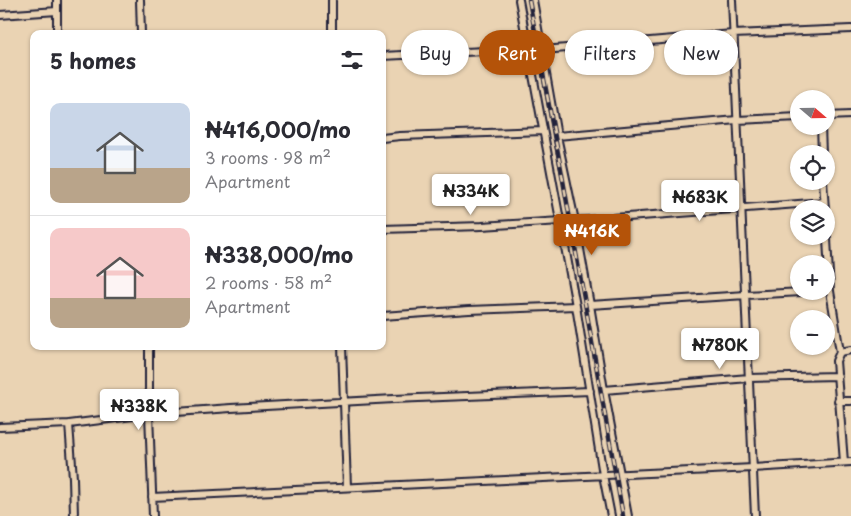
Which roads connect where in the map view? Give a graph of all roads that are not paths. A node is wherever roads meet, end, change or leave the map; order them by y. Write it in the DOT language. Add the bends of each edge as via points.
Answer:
graph roads {
  1 [pos="56,0"];
  2 [pos="140,0"];
  3 [pos="332,0"];
  4 [pos="519,0"];
  5 [pos="533,0"];
  6 [pos="732,0"];
  7 [pos="57,11"];
  8 [pos="0,15"];
  9 [pos="851,29"];
  10 [pos="58,30"];
  11 [pos="141,30"];
  12 [pos="332,30"];
  13 [pos="525,30"];
  14 [pos="538,30"];
  15 [pos="733,30"];
  16 [pos="738,34"];
  17 [pos="664,40"];
  18 [pos="555,49"];
  19 [pos="479,51"];
  20 [pos="386,56"];
  21 [pos="533,75"];
  22 [pos="546,75"];
  23 [pos="735,75"];
  24 [pos="851,115"];
  25 [pos="835,116"];
  26 [pos="790,117"];
  27 [pos="738,120"];
  28 [pos="543,131"];
  29 [pos="557,136"];
  30 [pos="386,138"];
  31 [pos="790,206"];
  32 [pos="742,208"];
  33 [pos="575,220"];
  34 [pos="561,222"];
  35 [pos="386,229"];
  36 [pos="790,292"];
  37 [pos="746,294"];
  38 [pos="830,300"];
  39 [pos="590,305"];
  40 [pos="576,306"];
  41 [pos="386,316"];
  42 [pos="149,350"];
  43 [pos="342,350"];
  44 [pos="851,350"];
  45 [pos="840,352"];
  46 [pos="838,376"];
  47 [pos="749,378"];
  48 [pos="604,390"];
  49 [pos="590,391"];
  50 [pos="344,401"];
  51 [pos="838,401"];
  52 [pos="851,401"];
  53 [pos="149,414"];
  54 [pos="69,424"];
  55 [pos="0,427"];
  56 [pos="844,462"];
  57 [pos="851,462"];
  58 [pos="752,468"];
  59 [pos="620,474"];
  60 [pos="603,475"];
  61 [pos="346,487"];
  62 [pos="152,497"];
  63 [pos="74,516"];
  64 [pos="152,516"];
  65 [pos="611,516"];
  66 [pos="628,516"];
  67 [pos="755,516"];
  1 -- 7 [label="street"];
  2 -- 11 [label="street"];
  3 -- 12 [label="street"];
  4 -- 13 [label="street"];
  5 -- 14 [label="street"];
  6 -- 15 [label="street"];
  7 -- 8 [label="street"];
  7 -- 10 [label="street"];
  9 -- 16 [label="street"];
  17 -- 18 [label="street"];
  19 -- 20 [label="street"];
  21 -- 28 [label="street"];
  22 -- 29 [label="street"];
  23 -- 27 [label="street"];
  24 -- 25 [label="street"];
  26 -- 27 [label="street"];
  27 -- 29 [label="street"];
  27 -- 32 [label="street"];
  28 -- 30 [label="street"];
  28 -- 34 [label="street"];
  29 -- 33 [label="street"];
  31 -- 32 [label="street"];
  32 -- 33 [label="street"];
  32 -- 37 [label="street"];
  33 -- 39 [label="street"];
  34 -- 35 [label="street"];
  34 -- 40 [label="street"];
  36 -- 37 [label="street"];
  37 -- 39 [label="street"];
  37 -- 47 [label="street"];
  38 -- 45 [label="street"];
  39 -- 48 [label="street"];
  40 -- 41 [label="street"];
  40 -- 49 [label="street"];
  42 -- 53 [label="street"];
  43 -- 50 [label="street"];
  44 -- 45 [label="street"];
  45 -- 46 [label="street" via="836,361"];
  46 -- 47 [label="street"];
  46 -- 51 [label="street"];
  47 -- 48 [label="street"];
  47 -- 58 [label="street"];
  48 -- 59 [label="street"];
  49 -- 50 [label="street"];
  49 -- 60 [label="street"];
  50 -- 53 [label="street"];
  50 -- 61 [label="street"];
  51 -- 52 [label="street"];
  51 -- 56 [label="street"];
  53 -- 54 [label="street"];
  53 -- 62 [label="street"];
  54 -- 55 [label="street"];
  54 -- 63 [label="street"];
  56 -- 57 [label="street"];
  56 -- 58 [label="street"];
  58 -- 59 [label="street"];
  58 -- 67 [label="street"];
  59 -- 60 [label="street"];
  59 -- 66 [label="street"];
  60 -- 61 [label="street"];
  60 -- 65 [label="street"];
  61 -- 62 [label="street"];
  62 -- 64 [label="street"];
}
